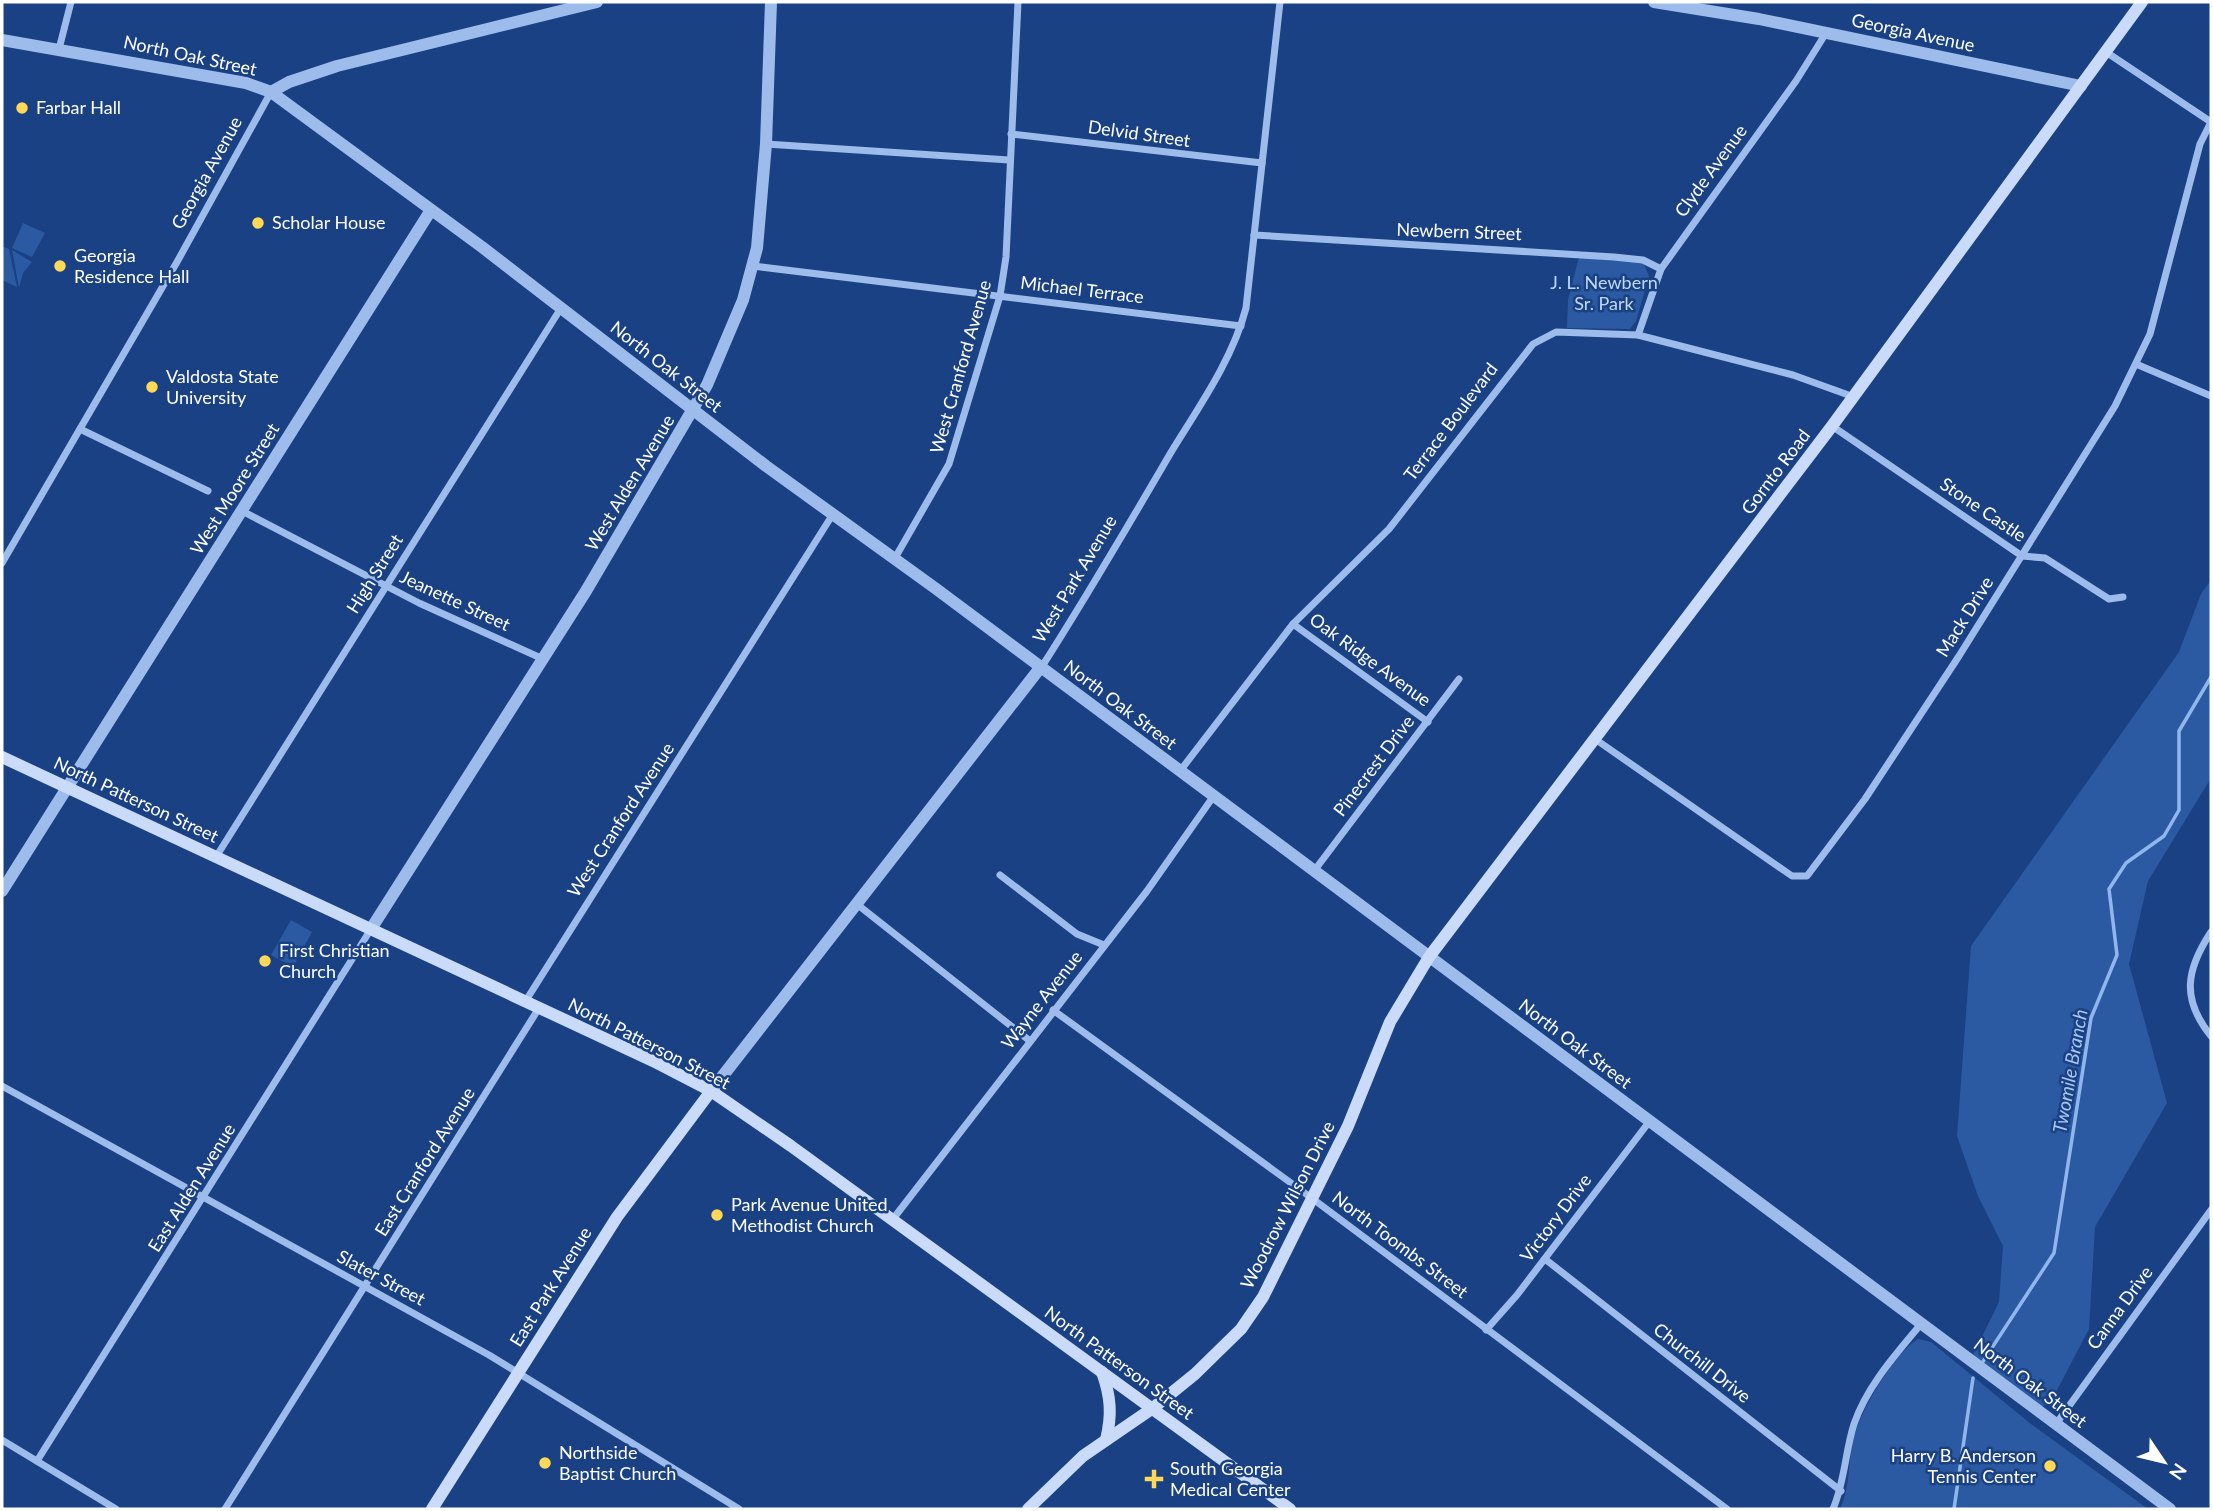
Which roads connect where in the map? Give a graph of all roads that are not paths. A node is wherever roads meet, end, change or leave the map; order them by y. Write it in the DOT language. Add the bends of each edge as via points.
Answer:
graph roads {
  1 [pos="71,2"];
  2 [pos="597,2"];
  3 [pos="772,2"];
  4 [pos="1018,2"];
  5 [pos="1280,2"];
  6 [pos="1654,2"];
  7 [pos="2142,2"];
  8 [pos="1826,33"];
  9 [pos="2,40"];
  10 [pos="59,49"];
  11 [pos="2106,52"];
  12 [pos="2081,86"];
  13 [pos="271,92"];
  14 [pos="2211,122"];
  15 [pos="1012,134"];
  16 [pos="765,144"];
  17 [pos="1009,160"];
  18 [pos="1262,163"];
  19 [pos="431,210"];
  20 [pos="1254,235"];
  21 [pos="753,266"];
  22 [pos="1661,268"];
  23 [pos="1000,296"];
  24 [pos="561,309"];
  25 [pos="1241,326"];
  26 [pos="1638,335"];
  27 [pos="2136,365"];
  28 [pos="2211,396"];
  29 [pos="1854,397"];
  30 [pos="693,411"];
  31 [pos="1832,426"];
  32 [pos="80,429"];
  33 [pos="208,491"];
  34 [pos="242,511"];
  35 [pos="833,513"];
  36 [pos="2022,556"];
  37 [pos="895,558"];
  38 [pos="2,563"];
  39 [pos="386,587"];
  40 [pos="2123,597"];
  41 [pos="1293,624"];
  42 [pos="543,659"];
  43 [pos="1040,668"];
  44 [pos="1459,679"];
  45 [pos="1428,722"];
  46 [pos="1595,739"];
  47 [pos="2,757"];
  48 [pos="1180,772"];
  49 [pos="68,787"];
  50 [pos="1213,797"];
  51 [pos="216,858"];
  52 [pos="1314,872"];
  53 [pos="1000,876"];
  54 [pos="2,891"];
  55 [pos="858,905"];
  56 [pos="371,929"];
  57 [pos="2211,932"];
  58 [pos="1104,945"];
  59 [pos="1429,957"];
  60 [pos="525,1002"];
  61 [pos="539,1009"];
  62 [pos="1053,1010"];
  63 [pos="2211,1036"];
  64 [pos="1030,1041"];
  65 [pos="2,1086"];
  66 [pos="711,1091"];
  67 [pos="1649,1122"];
  68 [pos="204,1199"];
  69 [pos="1313,1199"];
  70 [pos="2211,1210"];
  71 [pos="894,1219"];
  72 [pos="1545,1259"];
  73 [pos="364,1287"];
  74 [pos="1921,1324"];
  75 [pos="1486,1330"];
  76 [pos="519,1372"];
  77 [pos="1102,1372"];
  78 [pos="1153,1408"];
  79 [pos="2056,1424"];
  80 [pos="2,1440"];
  81 [pos="1106,1440"];
  82 [pos="37,1461"];
  83 [pos="1841,1491"];
  84 [pos="116,1509"];
  85 [pos="225,1509"];
  86 [pos="432,1509"];
  87 [pos="739,1509"];
  88 [pos="1028,1509"];
  89 [pos="1290,1509"];
  90 [pos="1727,1509"];
  91 [pos="1833,1509"];
  92 [pos="2170,1509"];
  1 -- 10 [label="street"];
  2 -- 13 [label="street" via="337,66"];
  3 -- 16 [label="street, West Alden Avenue"];
  4 -- 15 [label="street, West Cranford Avenue"];
  5 -- 18 [label="street, West Park Avenue"];
  6 -- 8 [label="street, Georgia Avenue"];
  7 -- 11 [label="main road, Gornto Road"];
  8 -- 12 [label="street, Georgia Avenue"];
  8 -- 22 [label="street, Clyde Avenue"];
  9 -- 10 [label="street, North Oak Street"];
  10 -- 13 [label="street, North Oak Street" via="246,83"];
  11 -- 12 [label="main road, Gornto Road"];
  11 -- 14 [label="street"];
  12 -- 29 [label="main road, Gornto Road"];
  13 -- 19 [label="street, North Oak Street"];
  13 -- 32 [label="street, Georgia Avenue"];
  14 -- 27 [label="street, Mack Drive" via="2200,144 2150,334"];
  15 -- 17 [label="street, West Cranford Avenue"];
  15 -- 18 [label="street, Delvid Street"];
  16 -- 17 [label="street"];
  16 -- 21 [label="street, West Alden Avenue"];
  17 -- 23 [label="street, West Cranford Avenue"];
  18 -- 20 [label="street, West Park Avenue"];
  19 -- 24 [label="street, North Oak Street"];
  19 -- 34 [label="street, West Moore Street"];
  20 -- 22 [label="street, Newbern Street" via="1614,257 1643,260"];
  20 -- 25 [label="street, West Park Avenue"];
  21 -- 23 [label="street, Michael Terrace"];
  21 -- 30 [label="street, West Alden Avenue" via="743,300"];
  22 -- 26 [label="street, Clyde Avenue"];
  23 -- 25 [label="street, Michael Terrace"];
  23 -- 37 [label="street, West Cranford Avenue" via="950,464"];
  24 -- 30 [label="street, North Oak Street"];
  24 -- 39 [label="street, High Street"];
  25 -- 43 [label="street, West Park Avenue" via="1186,428"];
  26 -- 29 [label="street, Terrace Boulevard" via="1793,375"];
  26 -- 41 [label="street, Terrace Boulevard" via="1556,332 1533,344 1390,529"];
  27 -- 28 [label="street"];
  27 -- 36 [label="street, Mack Drive" via="2096,439"];
  29 -- 31 [label="main road, Gornto Road"];
  30 -- 35 [label="street, North Oak Street"];
  30 -- 42 [label="street, West Alden Avenue"];
  31 -- 36 [label="street, Stone Castle"];
  31 -- 46 [label="main road, Gornto Road"];
  32 -- 33 [label="street"];
  32 -- 38 [label="street, Georgia Avenue"];
  34 -- 39 [label="street, Jeanette Street"];
  34 -- 49 [label="street, West Moore Street"];
  35 -- 37 [label="street, North Oak Street"];
  35 -- 60 [label="street, West Cranford Avenue"];
  36 -- 40 [label="street, Stone Castle" via="2045,558 2109,599"];
  36 -- 46 [label="street, Mack Drive" via="1865,799 1807,876 1792,876"];
  37 -- 43 [label="street, North Oak Street"];
  39 -- 42 [label="street, Jeanette Street"];
  39 -- 51 [label="street, High Street"];
  41 -- 45 [label="street, Oak Ridge Avenue"];
  41 -- 48 [label="street, Terrace Boulevard"];
  42 -- 56 [label="street, West Alden Avenue"];
  43 -- 48 [label="street, North Oak Street"];
  43 -- 55 [label="street, West Park Avenue"];
  44 -- 45 [label="street, Pinecrest Drive"];
  45 -- 52 [label="street, Pinecrest Drive"];
  46 -- 59 [label="main road, Gornto Road"];
  47 -- 49 [label="main road, North Patterson Street"];
  48 -- 50 [label="street, North Oak Street"];
  49 -- 51 [label="main road, North Patterson Street"];
  49 -- 54 [label="street, West Moore Street"];
  50 -- 52 [label="street, North Oak Street"];
  50 -- 58 [label="street, Wayne Avenue"];
  51 -- 56 [label="main road, North Patterson Street"];
  52 -- 59 [label="street, North Oak Street"];
  53 -- 58 [label="street" via="1077,934"];
  55 -- 64 [label="street"];
  55 -- 66 [label="street, West Park Avenue"];
  56 -- 60 [label="main road, North Patterson Street"];
  56 -- 68 [label="street, East Alden Avenue"];
  57 -- 63 [label="street" via="2189,977 2194,1004"];
  58 -- 62 [label="street, Wayne Avenue"];
  59 -- 67 [label="street, North Oak Street"];
  59 -- 69 [label="main road, Woodrow Wilson Drive" via="1390,1022"];
  60 -- 61 [label="main road, North Patterson Street"];
  61 -- 66 [label="main road, North Patterson Street"];
  61 -- 73 [label="street, East Cranford Avenue"];
  62 -- 64 [label="street, Wayne Avenue"];
  62 -- 69 [label="street, North Toombs Street"];
  64 -- 71 [label="street, Wayne Avenue"];
  65 -- 68 [label="street, Slater Street"];
  66 -- 71 [label="main road, North Patterson Street"];
  66 -- 76 [label="main road, East Park Avenue" via="622,1210"];
  67 -- 72 [label="street, Victory Drive"];
  67 -- 74 [label="street, North Oak Street"];
  68 -- 73 [label="street, Slater Street"];
  68 -- 82 [label="street, East Alden Avenue"];
  69 -- 75 [label="street, North Toombs Street"];
  69 -- 78 [label="main road, Woodrow Wilson Drive" via="1263,1297 1241,1329"];
  70 -- 79 [label="street, Canna Drive"];
  71 -- 77 [label="main road, North Patterson Street"];
  72 -- 75 [label="street, Victory Drive"];
  72 -- 83 [label="street, Churchill Drive"];
  73 -- 76 [label="street, Slater Street"];
  73 -- 85 [label="street, East Cranford Avenue"];
  74 -- 79 [label="street, North Oak Street"];
  74 -- 83 [label="street" via="1861,1408"];
  75 -- 90 [label="street, North Toombs Street"];
  76 -- 86 [label="main road, East Park Avenue"];
  76 -- 87 [label="street, Slater Street"];
  77 -- 78 [label="main road, North Patterson Street"];
  77 -- 81 [label="main road" via="1111,1405"];
  78 -- 81 [label="main road, Woodrow Wilson Drive"];
  78 -- 89 [label="main road, North Patterson Street"];
  79 -- 92 [label="street, North Oak Street"];
  80 -- 82 [label="street"];
  81 -- 88 [label="main road, Woodrow Wilson Drive"];
  82 -- 84 [label="street"];
  83 -- 91 [label="street"];
}
